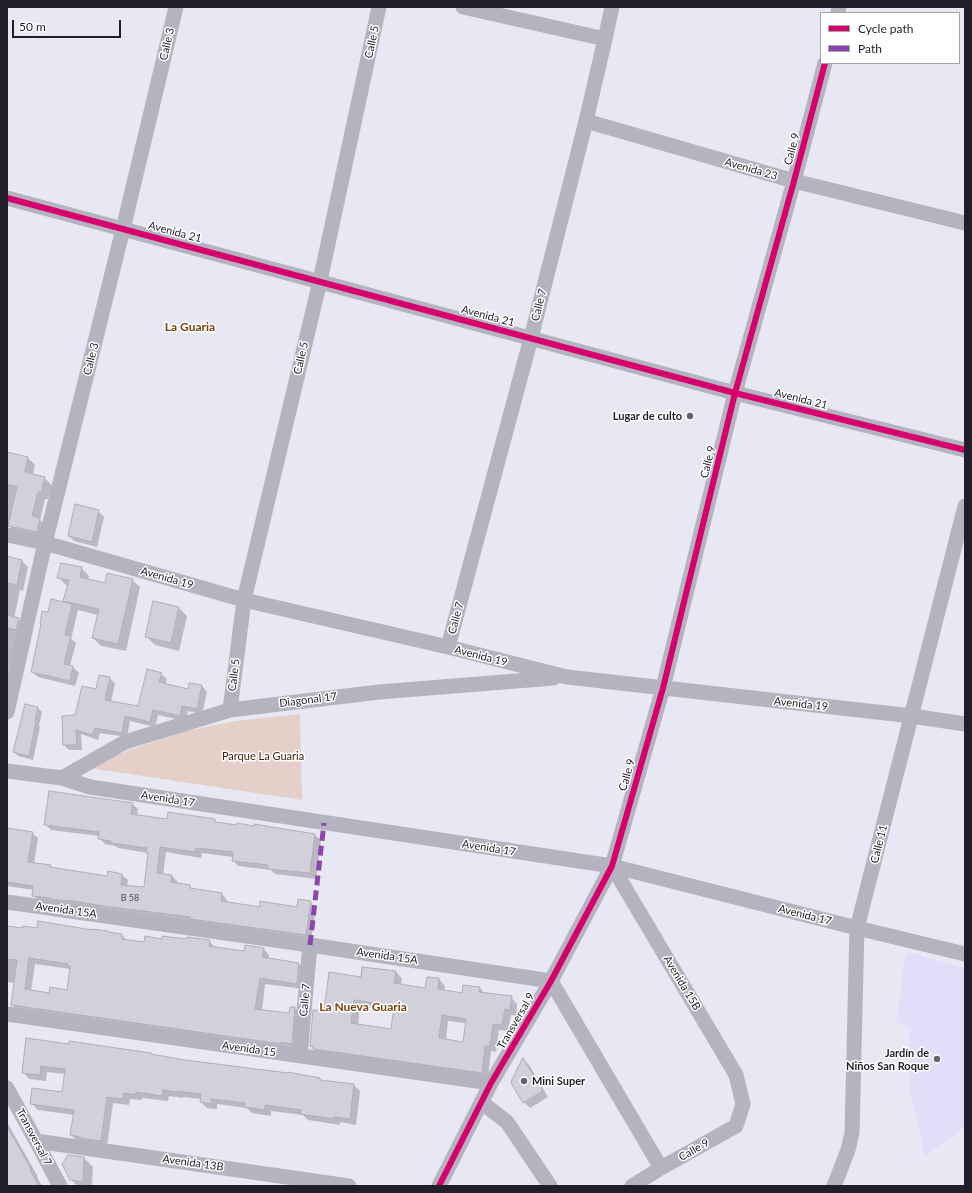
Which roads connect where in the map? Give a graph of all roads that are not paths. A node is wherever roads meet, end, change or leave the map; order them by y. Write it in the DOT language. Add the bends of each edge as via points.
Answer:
graph roads {
  1 [pos="176,7"];
  2 [pos="379,7"];
  3 [pos="463,7"];
  4 [pos="612,7"];
  5 [pos="605,39"];
  6 [pos="825,64"];
  7 [pos="586,121"];
  8 [pos="794,181"];
  9 [pos="7,198"];
  10 [pos="965,223"];
  11 [pos="123,229"];
  12 [pos="320,281"];
  13 [pos="531,338"];
  14 [pos="735,393"];
  15 [pos="965,450"];
  16 [pos="965,506"];
  17 [pos="7,535"];
  18 [pos="45,543"];
  19 [pos="244,600"];
  20 [pos="448,647"];
  21 [pos="567,677"];
  22 [pos="663,688"];
  23 [pos="230,710"];
  24 [pos="7,712"];
  25 [pos="912,716"];
  26 [pos="965,724"];
  27 [pos="7,771"];
  28 [pos="62,778"];
  29 [pos="612,866"];
  30 [pos="7,902"];
  31 [pos="857,928"];
  32 [pos="310,945"];
  33 [pos="965,954"];
  34 [pos="551,980"];
  35 [pos="7,1014"];
  36 [pos="300,1056"];
  37 [pos="491,1083"];
  38 [pos="7,1088"];
  39 [pos="481,1102"];
  40 [pos="743,1104"];
  41 [pos="36,1141"];
  42 [pos="661,1168"];
  43 [pos="60,1186"];
  44 [pos="349,1186"];
  45 [pos="439,1186"];
  46 [pos="550,1186"];
  47 [pos="632,1186"];
  48 [pos="834,1186"];
  1 -- 11 [label="street, Calle 3"];
  2 -- 12 [label="street, Calle 5"];
  3 -- 5 [label="street"];
  4 -- 5 [label="street, Calle 7"];
  5 -- 7 [label="street, Calle 7"];
  6 -- 8 [label="street, Calle 9"];
  7 -- 8 [label="street, Avenida 23"];
  7 -- 13 [label="street, Calle 7"];
  8 -- 10 [label="street, Avenida 23"];
  8 -- 14 [label="street, Calle 9"];
  9 -- 11 [label="street, Avenida 21"];
  11 -- 12 [label="street, Avenida 21"];
  11 -- 18 [label="street, Calle 3"];
  12 -- 13 [label="street, Avenida 21"];
  12 -- 19 [label="street, Calle 5"];
  13 -- 14 [label="street, Avenida 21"];
  13 -- 20 [label="street, Calle 7"];
  14 -- 15 [label="street, Avenida 21"];
  14 -- 22 [label="street, Calle 9"];
  16 -- 25 [label="street, Calle 11"];
  17 -- 18 [label="street, Avenida 19"];
  18 -- 19 [label="street, Avenida 19"];
  18 -- 24 [label="street, Calle 3"];
  19 -- 20 [label="street, Avenida 19"];
  19 -- 23 [label="street, Calle 5"];
  20 -- 21 [label="street, Avenida 19"];
  21 -- 22 [label="street, Avenida 19"];
  21 -- 23 [label="street, Diagonal 17" via="379,692"];
  22 -- 25 [label="street, Avenida 19"];
  22 -- 29 [label="street, Calle 9"];
  23 -- 28 [label="street, Diagonal 17" via="125,742"];
  25 -- 26 [label="street, Avenida 19"];
  25 -- 31 [label="street, Calle 11"];
  27 -- 28 [label="street, Avenida 17"];
  28 -- 29 [label="street, Avenida 17" via="90,787"];
  29 -- 31 [label="street, Avenida 17"];
  29 -- 34 [label="street, Transversal 9"];
  29 -- 40 [label="street, Avenida 15B" via="730,1063 736,1075"];
  30 -- 32 [label="street, Avenida 15A"];
  31 -- 33 [label="street, Avenida 17"];
  31 -- 48 [label="street, Calle 11" via="852,1133"];
  32 -- 34 [label="street, Avenida 15A"];
  32 -- 36 [label="street, Calle 7"];
  34 -- 37 [label="street, Transversal 9"];
  34 -- 42 [label="street"];
  35 -- 36 [label="street, Avenida 15"];
  36 -- 37 [label="street, Avenida 15"];
  37 -- 39 [label="street, Transversal 9"];
  38 -- 41 [label="street, Transversal 7"];
  39 -- 45 [label="street, Transversal 9"];
  39 -- 46 [label="street" via="507,1122"];
  40 -- 42 [label="street, Calle 9" via="736,1126"];
  41 -- 43 [label="street, Transversal 7"];
  41 -- 44 [label="street, Avenida 13B"];
  42 -- 47 [label="street, Calle 9"];
}
